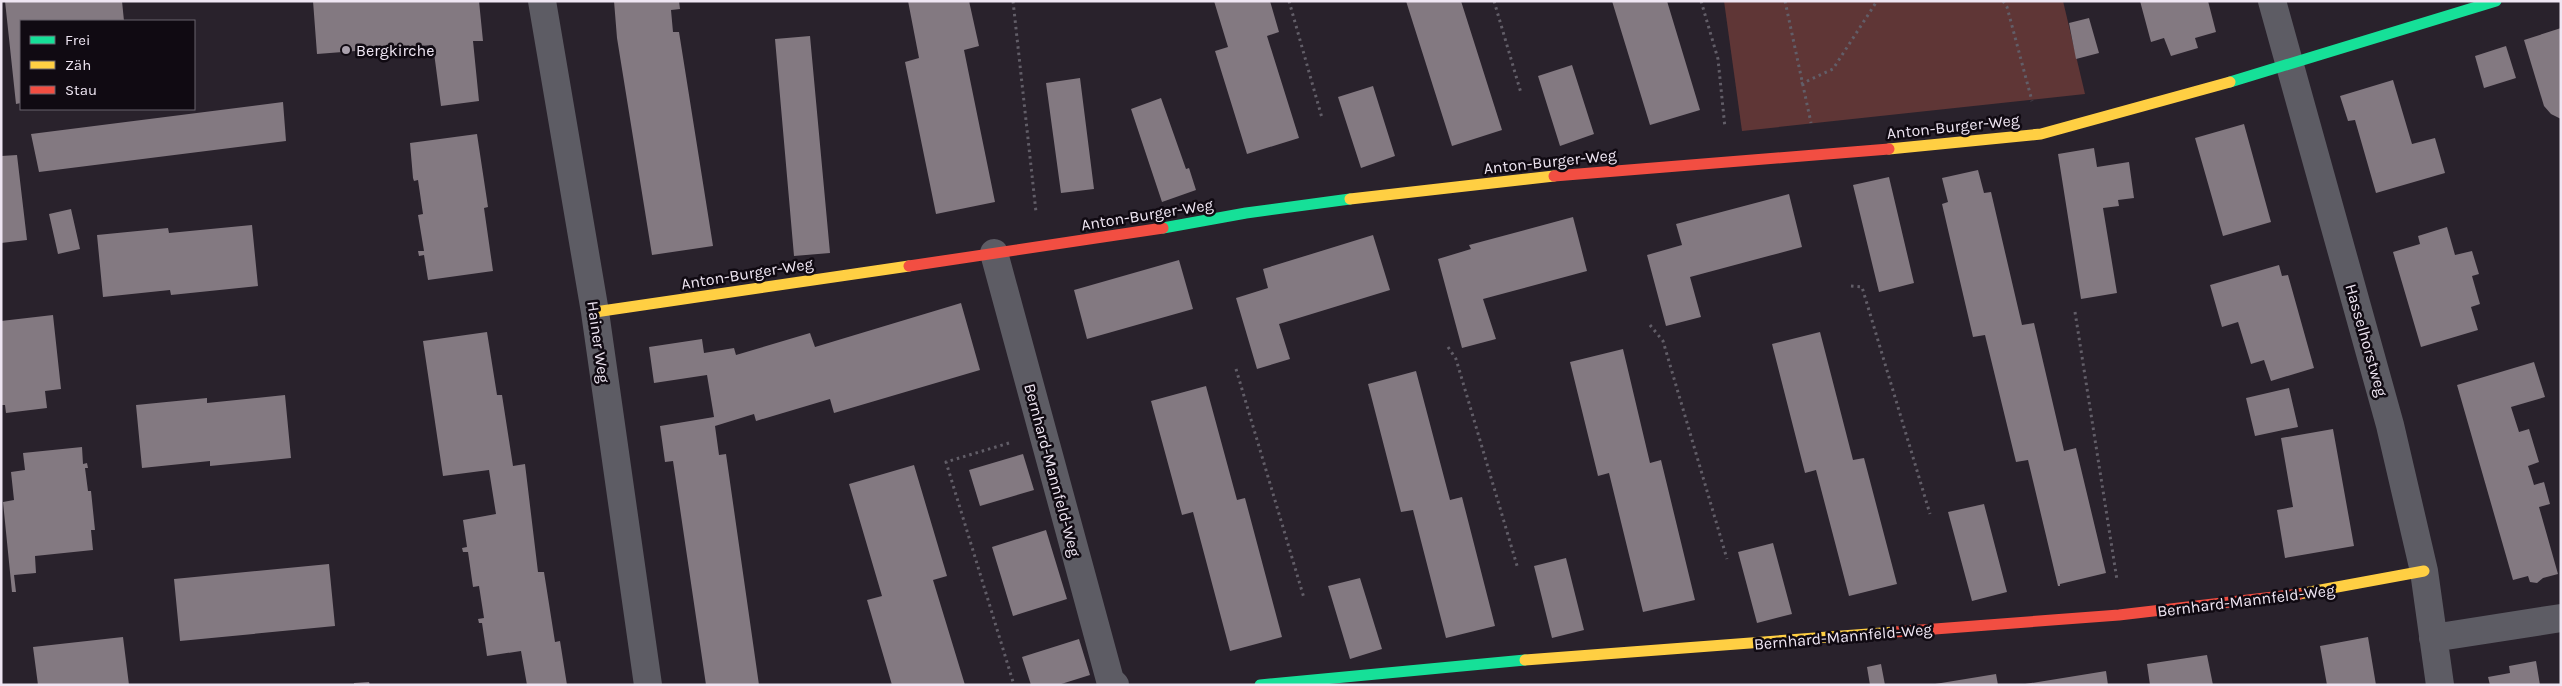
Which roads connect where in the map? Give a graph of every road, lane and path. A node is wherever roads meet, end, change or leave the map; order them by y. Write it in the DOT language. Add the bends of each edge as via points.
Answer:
graph roads {
  1 [pos="542,1"];
  2 [pos="1013,1"];
  3 [pos="1289,1"];
  4 [pos="1494,1"];
  5 [pos="1700,1"];
  6 [pos="1785,1"];
  7 [pos="1877,1"];
  8 [pos="2003,1"];
  9 [pos="2272,1"];
  10 [pos="2496,1"];
  11 [pos="2290,65"];
  12 [pos="1801,84"];
  13 [pos="1521,93"];
  14 [pos="1322,118"];
  15 [pos="2041,134"];
  16 [pos="1819,156"];
  17 [pos="1728,163"];
  18 [pos="1040,247"];
  19 [pos="994,253"];
  20 [pos="1851,286"];
  21 [pos="595,312"];
  22 [pos="2075,312"];
  23 [pos="1650,325"];
  24 [pos="1448,347"];
  25 [pos="1236,369"];
  26 [pos="1043,433"];
  27 [pos="1930,514"];
  28 [pos="1727,559"];
  29 [pos="1518,569"];
  30 [pos="2424,571"];
  31 [pos="2117,581"];
  32 [pos="1304,598"];
  33 [pos="2561,618"];
  34 [pos="2433,638"];
  35 [pos="648,685"];
  36 [pos="1014,685"];
  37 [pos="1115,685"];
  38 [pos="1260,685"];
  39 [pos="2440,685"];
  1 -- 21 [label="street, Hainer Weg"];
  2 -- 18 [label="path"];
  3 -- 14 [label="path"];
  4 -- 13 [label="path"];
  5 -- 17 [label="path" via="1718,59"];
  6 -- 12 [label="path"];
  7 -- 12 [label="path" via="1833,69"];
  8 -- 15 [label="path"];
  9 -- 11 [label="street, Hasselhorstweg"];
  10 -- 11 [label="street, Anton-Burger-Weg"];
  11 -- 15 [label="street, Anton-Burger-Weg"];
  11 -- 30 [label="street, Hasselhorstweg" via="2390,425"];
  12 -- 16 [label="path"];
  15 -- 16 [label="street, Anton-Burger-Weg"];
  16 -- 17 [label="street, Anton-Burger-Weg"];
  17 -- 18 [label="street, Anton-Burger-Weg" via="1608,170 1404,191"];
  18 -- 19 [label="street, Anton-Burger-Weg"];
  19 -- 21 [label="street, Anton-Burger-Weg"];
  19 -- 26 [label="street, Bernhard-Mannfeld-Weg"];
  20 -- 27 [label="path" via="1862,287"];
  21 -- 35 [label="street, Hainer Weg"];
  22 -- 31 [label="path"];
  23 -- 28 [label="path" via="1663,341"];
  24 -- 29 [label="path" via="1456,359"];
  25 -- 32 [label="path"];
  26 -- 36 [label="path" via="946,462"];
  26 -- 37 [label="street, Bernhard-Mannfeld-Weg" via="1110,680"];
  30 -- 34 [label="street, Hasselhorstweg"];
  30 -- 38 [label="street, Bernhard-Mannfeld-Weg" via="2273,599 2118,615 1532,658"];
  33 -- 34 [label="street"];
  34 -- 39 [label="street, Hasselhorstweg"];
}
